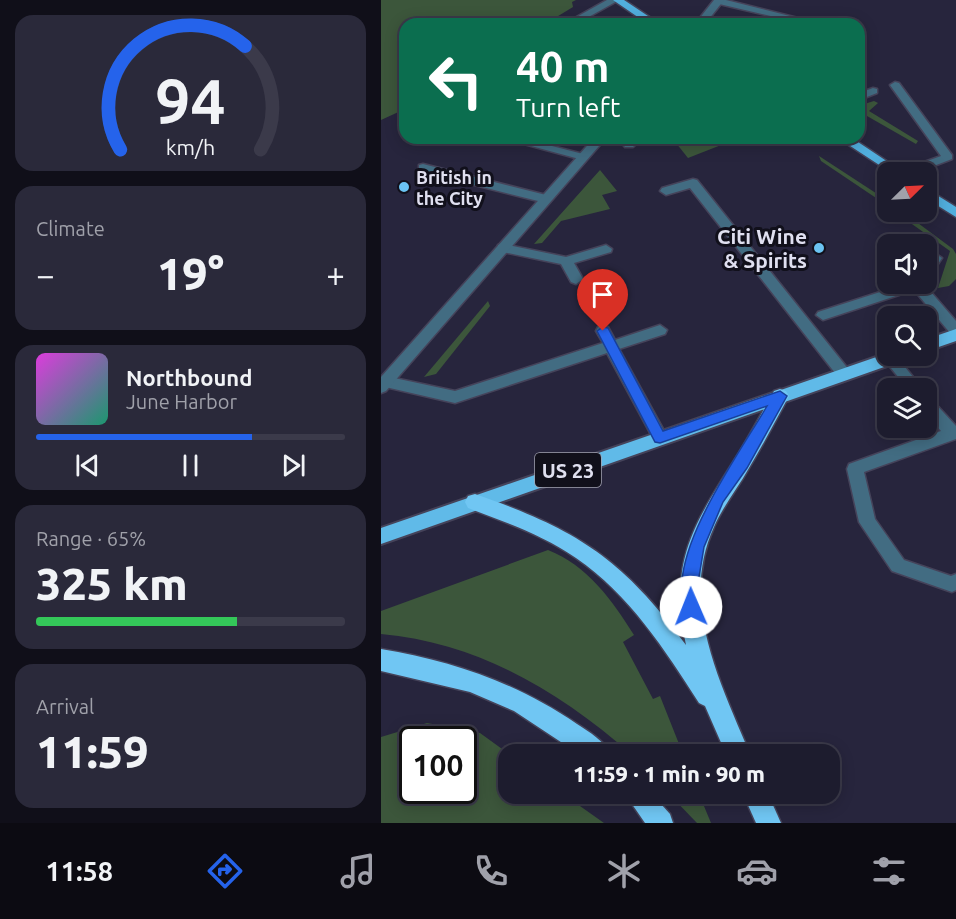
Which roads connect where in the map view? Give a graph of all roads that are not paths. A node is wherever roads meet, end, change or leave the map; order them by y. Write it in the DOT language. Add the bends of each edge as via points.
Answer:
graph roads {
  1 [pos="616,0"];
  2 [pos="719,1"];
  3 [pos="581,18"];
  4 [pos="645,18"];
  5 [pos="705,18"];
  6 [pos="791,18"];
  7 [pos="895,85"];
  8 [pos="873,91"];
  9 [pos="865,94"];
  10 [pos="532,144"];
  11 [pos="595,144"];
  12 [pos="853,144"];
  13 [pos="583,157"];
  14 [pos="881,162"];
  15 [pos="935,162"];
  16 [pos="423,168"];
  17 [pos="666,191"];
  18 [pos="546,199"];
  19 [pos="937,200"];
  20 [pos="956,213"];
  21 [pos="503,248"];
  22 [pos="606,249"];
  23 [pos="566,261"];
  24 [pos="576,279"];
  25 [pos="887,294"];
  26 [pos="925,294"];
  27 [pos="823,315"];
  28 [pos="660,330"];
  29 [pos="956,330"];
  30 [pos="603,331"];
  31 [pos="956,335"];
  32 [pos="937,342"];
  33 [pos="611,346"];
  34 [pos="877,363"];
  35 [pos="844,374"];
  36 [pos="383,384"];
  37 [pos="780,396"];
  38 [pos="937,415"];
  39 [pos="954,433"];
  40 [pos="660,438"];
  41 [pos="475,502"];
  42 [pos="381,536"];
  43 [pos="956,582"];
  44 [pos="381,660"];
  45 [pos="723,723"];
  46 [pos="586,744"];
  47 [pos="733,744"];
  48 [pos="645,804"];
  49 [pos="760,804"];
  50 [pos="661,823"];
  51 [pos="769,823"];
  1 -- 3 [label="street"];
  1 -- 4 [label="main road"];
  2 -- 5 [label="street"];
  2 -- 6 [label="street"];
  7 -- 15 [label="street" via="948,157"];
  8 -- 9 [label="street"];
  10 -- 13 [label="street"];
  11 -- 13 [label="street"];
  12 -- 14 [label="main road"];
  13 -- 18 [label="street"];
  16 -- 18 [label="street"];
  17 -- 35 [label="street" via="693,183"];
  18 -- 21 [label="street"];
  19 -- 20 [label="main road"];
  21 -- 23 [label="street"];
  21 -- 36 [label="street"];
  22 -- 23 [label="street"];
  23 -- 24 [label="street"];
  25 -- 27 [label="street"];
  26 -- 29 [label="street"];
  28 -- 33 [label="street"];
  30 -- 33 [label="street"];
  31 -- 32 [label="highway"];
  33 -- 36 [label="street" via="455,397"];
  33 -- 40 [label="street"];
  34 -- 35 [label="highway, US 23"];
  35 -- 37 [label="highway, US 23"];
  37 -- 40 [label="highway, US 23"];
  37 -- 45 [label="highway" via="718,499 696,547 689,589 696,644"];
  38 -- 39 [label="street"];
  39 -- 43 [label="street" via="855,469 867,522 898,566"];
  40 -- 41 [label="highway, US 23"];
  41 -- 42 [label="highway, US 23"];
  41 -- 45 [label="highway" via="538,526 585,553 616,580 662,629"];
  44 -- 46 [label="highway" via="463,677 514,697"];
  45 -- 47 [label="highway"];
  48 -- 50 [label="highway"];
  49 -- 51 [label="highway"];
}
